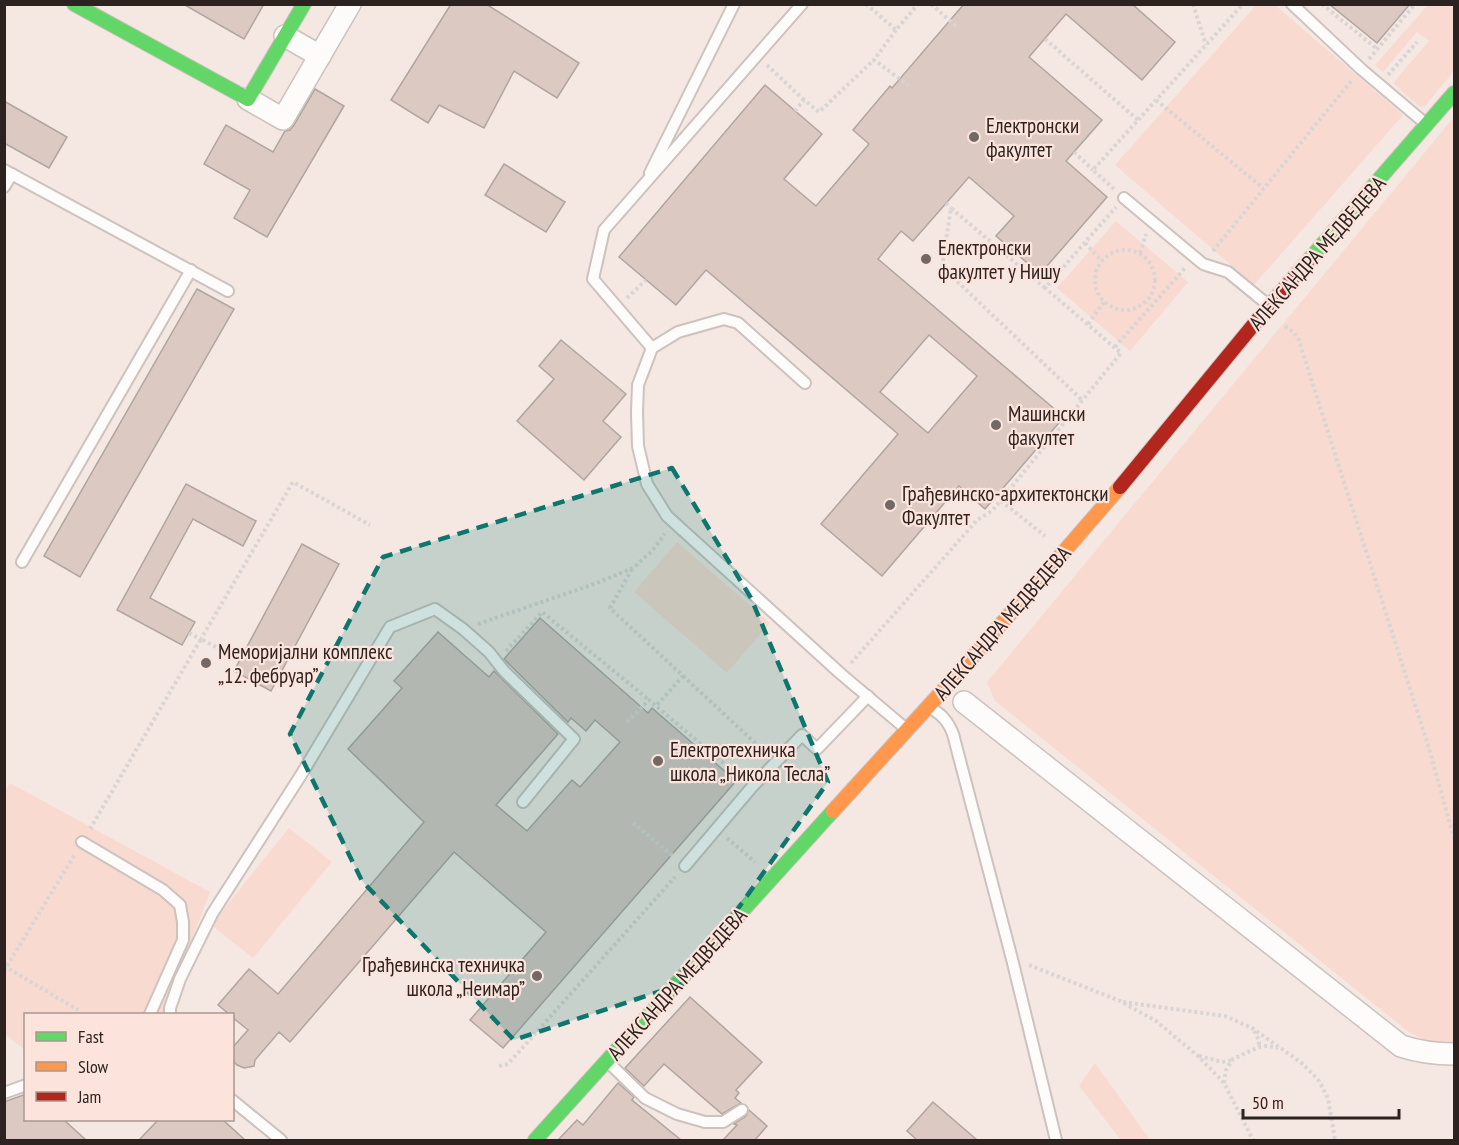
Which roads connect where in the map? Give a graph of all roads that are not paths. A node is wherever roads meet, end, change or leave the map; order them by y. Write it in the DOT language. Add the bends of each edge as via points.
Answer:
graph roads {
  1 [pos="74,4"];
  2 [pos="304,4"];
  3 [pos="350,4"];
  4 [pos="734,4"];
  5 [pos="802,4"];
  6 [pos="1292,4"];
  7 [pos="285,36"];
  8 [pos="320,56"];
  9 [pos="1455,93"];
  10 [pos="248,99"];
  11 [pos="1427,125"];
  12 [pos="8,172"];
  13 [pos="644,186"];
  14 [pos="4,187"];
  15 [pos="1124,198"];
  16 [pos="191,270"];
  17 [pos="228,291"];
  18 [pos="1269,306"];
  19 [pos="652,348"];
  20 [pos="805,383"];
  21 [pos="22,562"];
  22 [pos="868,696"];
  23 [pos="964,702"];
  24 [pos="928,706"];
  25 [pos="907,730"];
  26 [pos="523,802"];
  27 [pos="82,842"];
  28 [pos="685,866"];
  29 [pos="150,1013"];
  30 [pos="170,1013"];
  31 [pos="1455,1054"];
  32 [pos="606,1061"];
  33 [pos="24,1086"];
  34 [pos="4,1093"];
  35 [pos="234,1102"];
  36 [pos="742,1110"];
  37 [pos="281,1140"];
  38 [pos="535,1140"];
  39 [pos="1056,1140"];
  1 -- 10 [label="main road"];
  2 -- 7 [label="main road"];
  3 -- 8 [label="street"];
  4 -- 13 [label="lane"];
  5 -- 13 [label="lane"];
  6 -- 11 [label="lane"];
  7 -- 8 [label="street"];
  7 -- 10 [label="main road"];
  8 -- 10 [label="street" via="283,119"];
  9 -- 11 [label="main road, АЛЕКСАНДРА МЕДВЕДЕВА"];
  11 -- 18 [label="main road, АЛЕКСАНДРА МЕДВЕДЕВА"];
  12 -- 14 [label="lane"];
  12 -- 16 [label="lane"];
  13 -- 19 [label="lane" via="604,230 593,279"];
  15 -- 18 [label="lane" via="1199,261 1228,272"];
  16 -- 17 [label="lane"];
  16 -- 21 [label="lane"];
  18 -- 24 [label="main road, АЛЕКСАНДРА МЕДВЕДЕВА" via="1065,552"];
  19 -- 20 [label="lane" via="678,332 724,319 738,323"];
  19 -- 22 [label="lane" via="638,385 637,412 638,446 647,484 674,523"];
  22 -- 25 [label="lane"];
  22 -- 28 [label="lane" via="817,749 802,735"];
  23 -- 31 [label="street" via="1401,1046"];
  24 -- 25 [label="main road, АЛЕКСАНДРА МЕДВЕДЕВА"];
  24 -- 39 [label="lane" via="942,715 953,734"];
  25 -- 32 [label="main road, АЛЕКСАНДРА МЕДВЕДЕВА"];
  26 -- 30 [label="lane" via="574,739 489,652 435,609 390,627 212,914 180,979"];
  27 -- 29 [label="lane" via="163,890 180,905 183,940"];
  32 -- 36 [label="lane" via="645,1098 677,1114 705,1122 723,1122"];
  32 -- 38 [label="main road, АЛЕКСАНДРА МЕДВЕДЕВА"];
  33 -- 34 [label="lane"];
  35 -- 37 [label="lane"];
}
